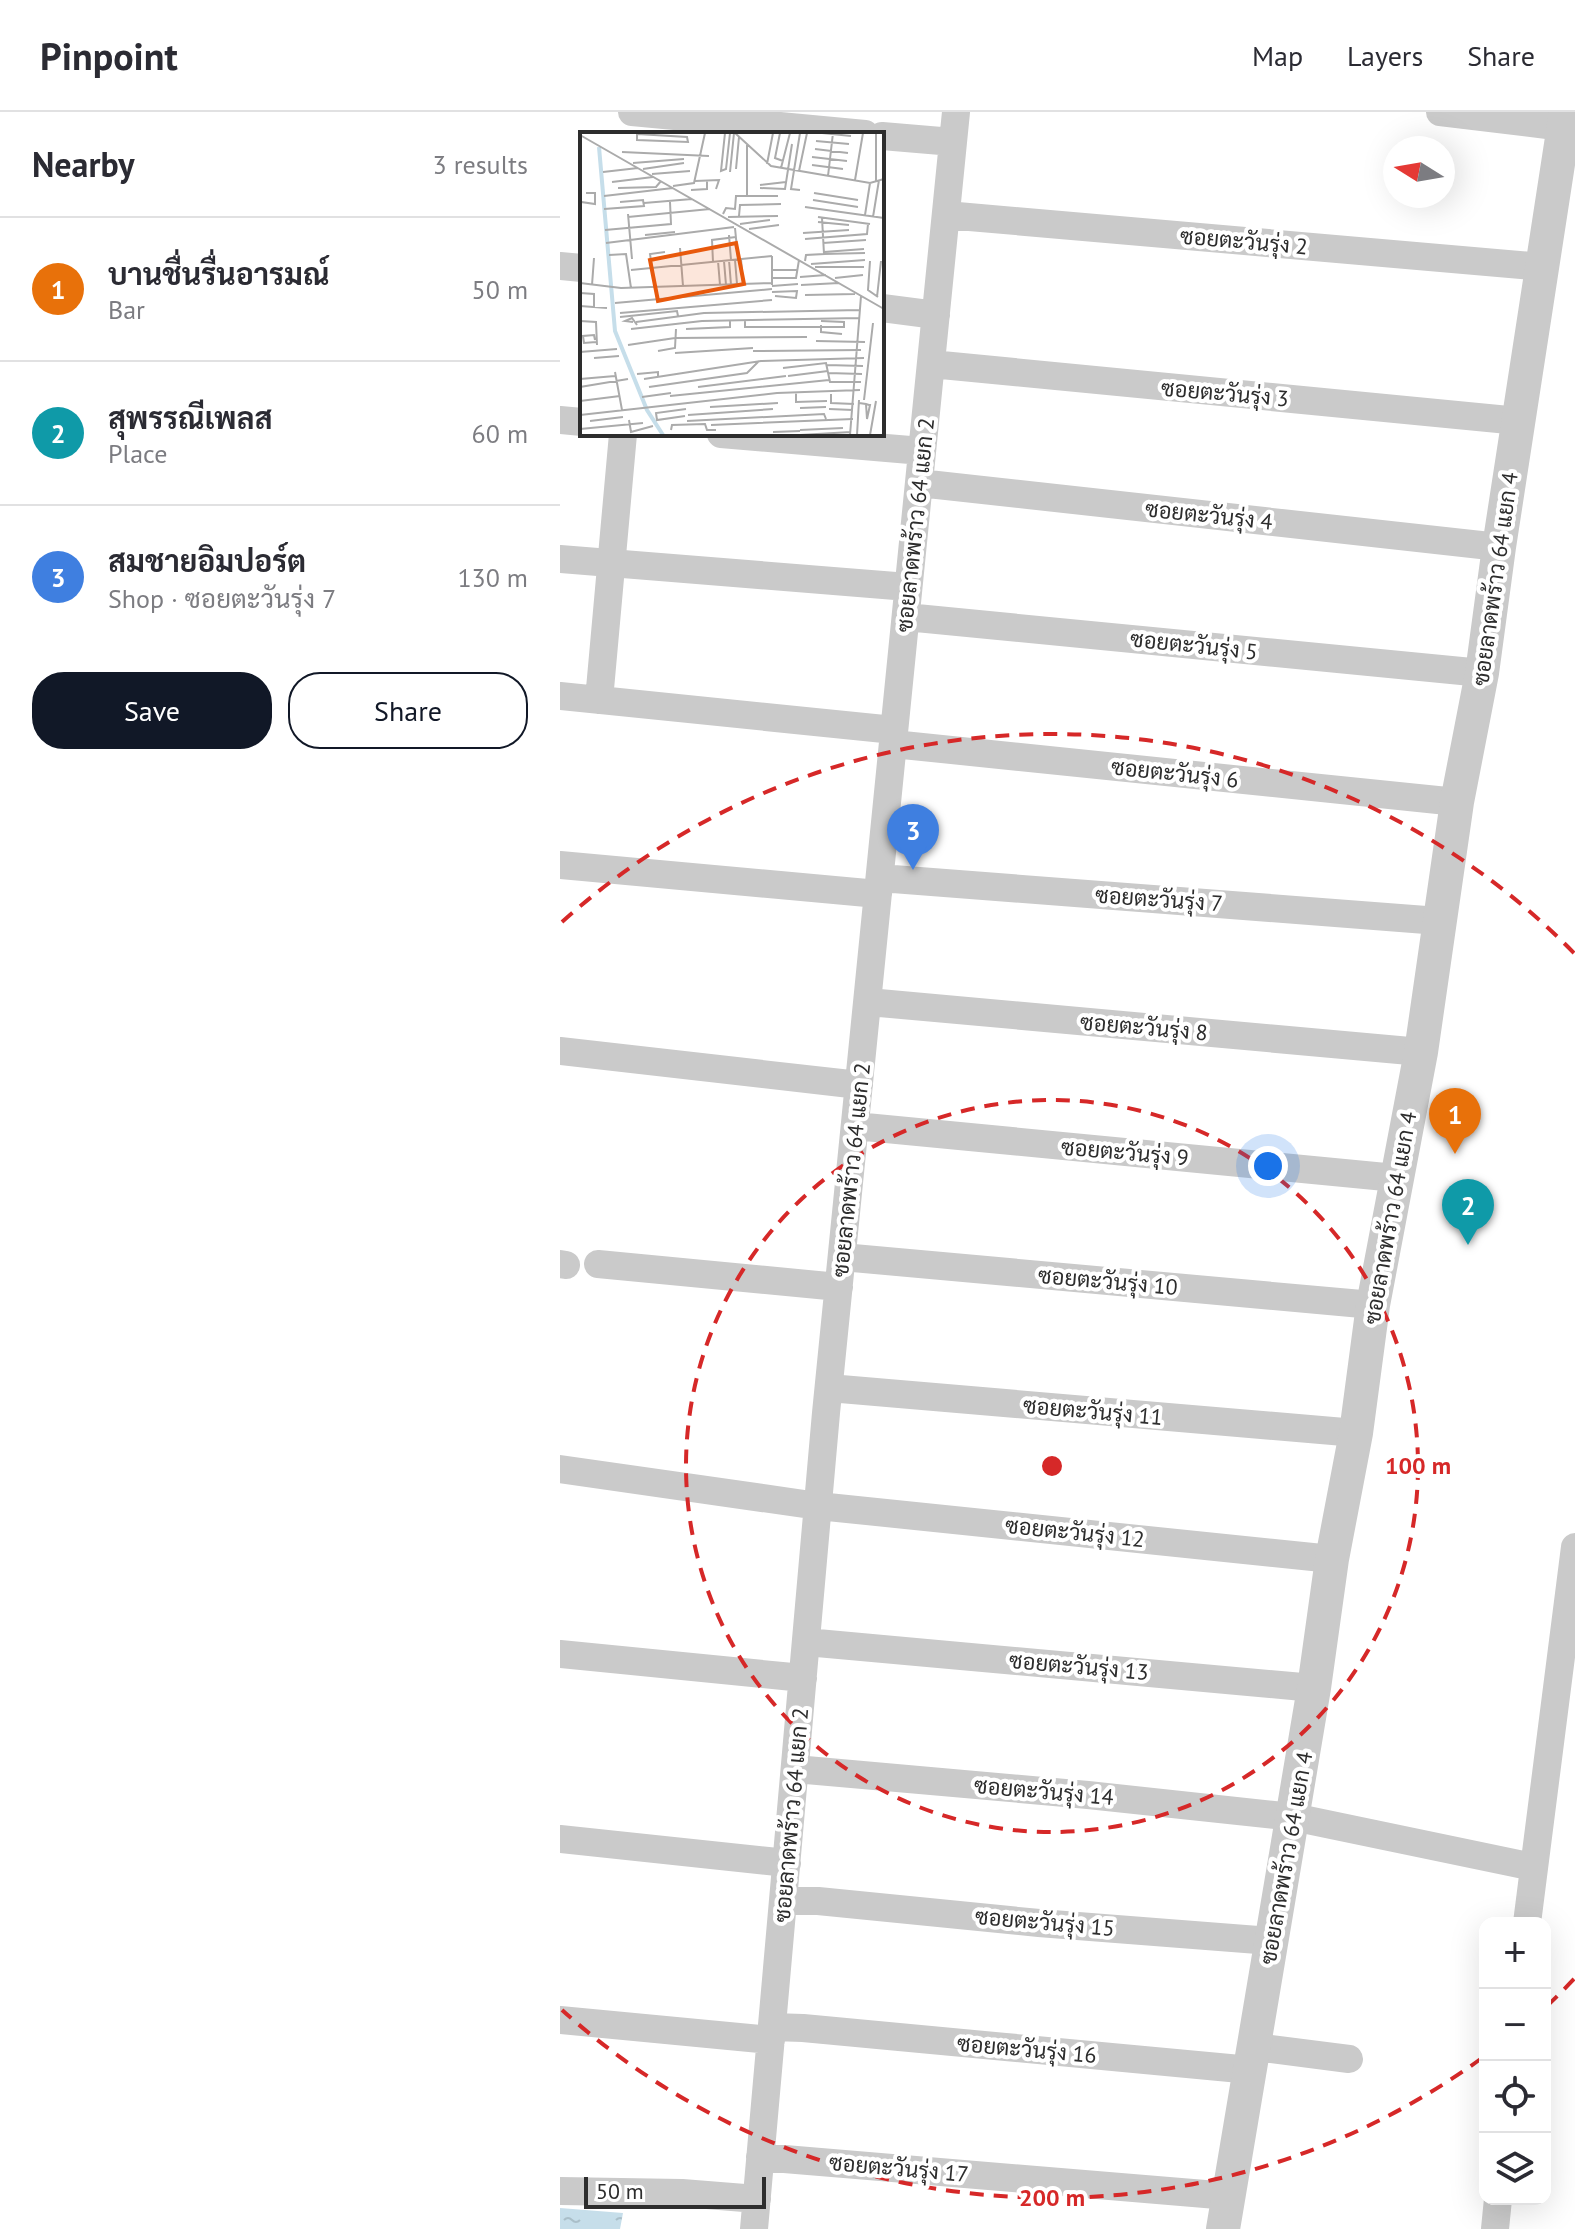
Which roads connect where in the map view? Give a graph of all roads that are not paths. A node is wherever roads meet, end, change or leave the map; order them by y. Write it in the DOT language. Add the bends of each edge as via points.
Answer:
graph roads {
  1 [pos="956,112"];
  2 [pos="1440,112"];
  3 [pos="644,120"];
  4 [pos="1565,120"];
  5 [pos="833,132"];
  6 [pos="884,136"];
  7 [pos="953,142"];
  8 [pos="946,215"];
  9 [pos="560,266"];
  10 [pos="1543,267"];
  11 [pos="580,268"];
  12 [pos="884,308"];
  13 [pos="936,315"];
  14 [pos="931,364"];
  15 [pos="560,420"];
  16 [pos="1519,421"];
  17 [pos="580,422"];
  18 [pos="623,436"];
  19 [pos="745,436"];
  20 [pos="922,451"];
  21 [pos="919,483"];
  22 [pos="1499,547"];
  23 [pos="560,559"];
  24 [pos="612,563"];
  25 [pos="908,587"];
  26 [pos="906,617"];
  27 [pos="1482,673"];
  28 [pos="560,696"];
  29 [pos="599,700"];
  30 [pos="894,737"];
  31 [pos="1457,802"];
  32 [pos="560,865"];
  33 [pos="879,886"];
  34 [pos="1439,921"];
  35 [pos="868,1002"];
  36 [pos="560,1051"];
  37 [pos="1421,1052"];
  38 [pos="859,1085"];
  39 [pos="855,1126"];
  40 [pos="1396,1178"];
  41 [pos="842,1257"];
  42 [pos="598,1264"];
  43 [pos="839,1287"];
  44 [pos="1373,1305"];
  45 [pos="829,1388"];
  46 [pos="1356,1433"];
  47 [pos="560,1469"];
  48 [pos="818,1506"];
  49 [pos="1575,1547"];
  50 [pos="1332,1559"];
  51 [pos="806,1642"];
  52 [pos="560,1654"];
  53 [pos="803,1678"];
  54 [pos="1314,1688"];
  55 [pos="795,1769"];
  56 [pos="1293,1817"];
  57 [pos="560,1839"];
  58 [pos="787,1863"];
  59 [pos="1533,1867"];
  60 [pos="783,1901"];
  61 [pos="1528,1917"];
  62 [pos="1271,1941"];
  63 [pos="560,2020"];
  64 [pos="772,2034"];
  65 [pos="1253,2058"];
  66 [pos="1349,2059"];
  67 [pos="760,2157"];
  68 [pos="560,2191"];
  69 [pos="1229,2196"];
  70 [pos="757,2199"];
  71 [pos="1497,2205"];
  72 [pos="754,2229"];
  73 [pos="1223,2229"];
  74 [pos="1495,2229"];
  1 -- 7 [label="street, ซอยลาดพร้าว 64 แยก 2"];
  2 -- 4 [label="street"];
  3 -- 5 [label="street"];
  4 -- 10 [label="street, ซอยลาดพร้าว 64 แยก 4"];
  6 -- 7 [label="street"];
  7 -- 8 [label="street, ซอยลาดพร้าว 64 แยก 2"];
  8 -- 10 [label="street, ซอยตะวันรุ่ง 2"];
  8 -- 13 [label="street, ซอยลาดพร้าว 64 แยก 2"];
  9 -- 11 [label="street"];
  10 -- 16 [label="street, ซอยลาดพร้าว 64 แยก 4"];
  12 -- 13 [label="street"];
  13 -- 14 [label="street, ซอยลาดพร้าว 64 แยก 2"];
  14 -- 16 [label="street, ซอยตะวันรุ่ง 3"];
  14 -- 20 [label="street, ซอยลาดพร้าว 64 แยก 2"];
  15 -- 17 [label="street"];
  16 -- 22 [label="street, ซอยลาดพร้าว 64 แยก 4"];
  18 -- 24 [label="street"];
  19 -- 20 [label="street"];
  20 -- 21 [label="street, ซอยลาดพร้าว 64 แยก 2"];
  21 -- 22 [label="street, ซอยตะวันรุ่ง 4"];
  21 -- 25 [label="street, ซอยลาดพร้าว 64 แยก 2"];
  22 -- 27 [label="street, ซอยลาดพร้าว 64 แยก 4"];
  23 -- 24 [label="street"];
  24 -- 25 [label="street"];
  24 -- 29 [label="street"];
  25 -- 26 [label="street, ซอยลาดพร้าว 64 แยก 2"];
  26 -- 27 [label="street, ซอยตะวันรุ่ง 5"];
  26 -- 30 [label="street, ซอยลาดพร้าว 64 แยก 2"];
  27 -- 31 [label="street, ซอยลาดพร้าว 64 แยก 4"];
  28 -- 29 [label="street, ซอยตะวันรุ่ง 6"];
  29 -- 30 [label="street, ซอยตะวันรุ่ง 6"];
  30 -- 31 [label="street, ซอยตะวันรุ่ง 6"];
  30 -- 33 [label="street, ซอยลาดพร้าว 64 แยก 2"];
  31 -- 34 [label="street, ซอยลาดพร้าว 64 แยก 4"];
  32 -- 33 [label="street, ซอยตะวันรุ่ง 7"];
  33 -- 34 [label="street, ซอยตะวันรุ่ง 7"];
  33 -- 35 [label="street, ซอยลาดพร้าว 64 แยก 2"];
  34 -- 37 [label="street, ซอยลาดพร้าว 64 แยก 4"];
  35 -- 37 [label="street, ซอยตะวันรุ่ง 8"];
  35 -- 38 [label="street, ซอยลาดพร้าว 64 แยก 2"];
  36 -- 38 [label="street"];
  37 -- 40 [label="street, ซอยลาดพร้าว 64 แยก 4"];
  38 -- 39 [label="street, ซอยลาดพร้าว 64 แยก 2"];
  39 -- 40 [label="street, ซอยตะวันรุ่ง 9"];
  39 -- 41 [label="street, ซอยลาดพร้าว 64 แยก 2"];
  40 -- 44 [label="street, ซอยลาดพร้าว 64 แยก 4"];
  41 -- 43 [label="street, ซอยลาดพร้าว 64 แยก 2"];
  41 -- 44 [label="street, ซอยตะวันรุ่ง 10"];
  42 -- 43 [label="street"];
  43 -- 45 [label="street, ซอยลาดพร้าว 64 แยก 2"];
  44 -- 46 [label="street, ซอยลาดพร้าว 64 แยก 4"];
  45 -- 46 [label="street, ซอยตะวันรุ่ง 11"];
  45 -- 48 [label="street, ซอยลาดพร้าว 64 แยก 2"];
  46 -- 50 [label="street, ซอยลาดพร้าว 64 แยก 4"];
  47 -- 48 [label="street, ซอยตะวันรุ่ง 12"];
  48 -- 50 [label="street, ซอยตะวันรุ่ง 12"];
  48 -- 51 [label="street, ซอยลาดพร้าว 64 แยก 2"];
  49 -- 59 [label="street"];
  50 -- 54 [label="street, ซอยลาดพร้าว 64 แยก 4"];
  51 -- 53 [label="street, ซอยลาดพร้าว 64 แยก 2"];
  51 -- 54 [label="street, ซอยตะวันรุ่ง 13"];
  52 -- 53 [label="street"];
  53 -- 55 [label="street, ซอยลาดพร้าว 64 แยก 2"];
  54 -- 56 [label="street, ซอยลาดพร้าว 64 แยก 4"];
  55 -- 56 [label="street, ซอยตะวันรุ่ง 14"];
  55 -- 58 [label="street, ซอยลาดพร้าว 64 แยก 2"];
  56 -- 59 [label="street, ซอยตะวันรุ่ง 14"];
  56 -- 62 [label="street, ซอยลาดพร้าว 64 แยก 4"];
  57 -- 58 [label="street"];
  58 -- 60 [label="street, ซอยลาดพร้าว 64 แยก 2"];
  59 -- 61 [label="street"];
  60 -- 62 [label="street, ซอยตะวันรุ่ง 15"];
  60 -- 64 [label="street, ซอยลาดพร้าว 64 แยก 2"];
  62 -- 65 [label="street, ซอยลาดพร้าว 64 แยก 4"];
  63 -- 64 [label="street, ซอยตะวันรุ่ง 16"];
  64 -- 65 [label="street, ซอยตะวันรุ่ง 16" via="803,2028"];
  64 -- 67 [label="street, ซอยลาดพร้าว 64 แยก 2"];
  65 -- 66 [label="street, ซอยตะวันรุ่ง 16"];
  65 -- 69 [label="street, ซอยลาดพร้าว 64 แยก 4"];
  67 -- 69 [label="street, ซอยตะวันรุ่ง 17"];
  67 -- 70 [label="street, ซอยลาดพร้าว 64 แยก 2"];
  68 -- 70 [label="street"];
  69 -- 73 [label="street, ซอยลาดพร้าว 64 แยก 4"];
  70 -- 72 [label="street, ซอยลาดพร้าว 64 แยก 2"];
  71 -- 74 [label="street"];
}
